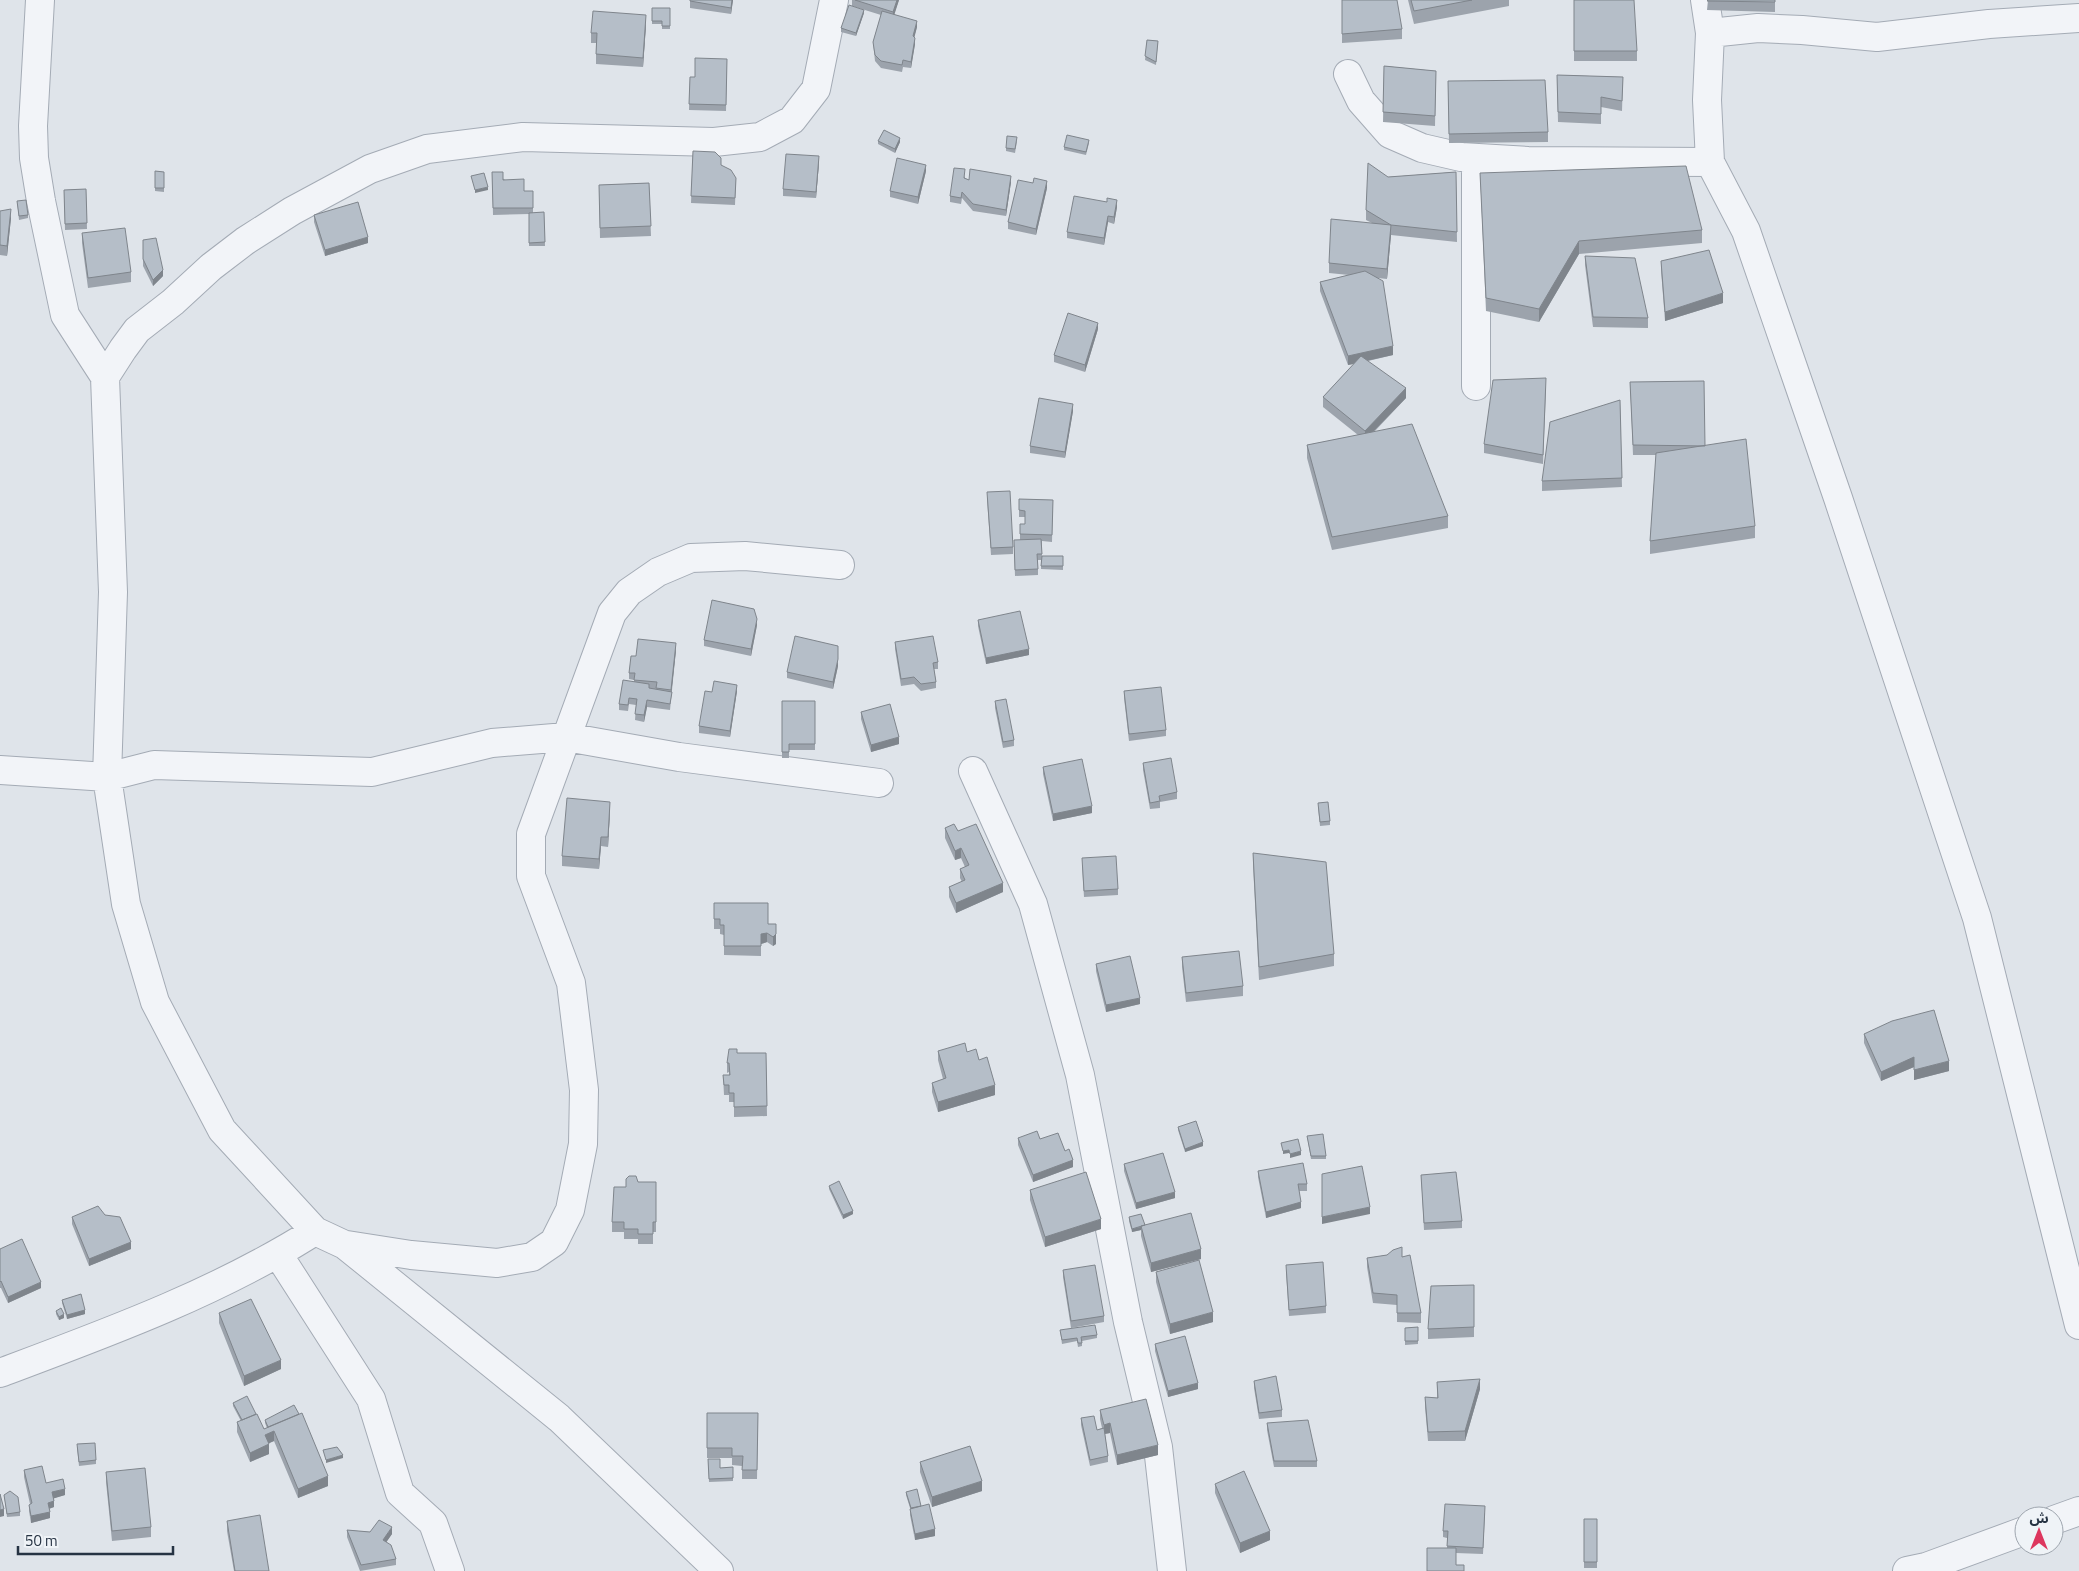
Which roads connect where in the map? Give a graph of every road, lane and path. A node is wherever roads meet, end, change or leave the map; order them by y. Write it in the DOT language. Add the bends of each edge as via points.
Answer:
graph roads {
  1 [pos="40,0"];
  2 [pos="834,0"];
  3 [pos="1705,0"];
  4 [pos="2079,18"];
  5 [pos="1710,33"];
  6 [pos="1348,74"];
  7 [pos="1476,158"];
  8 [pos="1710,162"];
  9 [pos="105,377"];
  10 [pos="1476,386"];
  11 [pos="840,566"];
  12 [pos="566,737"];
  13 [pos="0,770"];
  14 [pos="973,771"];
  15 [pos="107,777"];
  16 [pos="879,783"];
  17 [pos="315,1231"];
  18 [pos="345,1245"];
  19 [pos="278,1254"];
  20 [pos="2079,1325"];
  21 [pos="0,1373"];
  22 [pos="2079,1511"];
  23 [pos="2064,1516"];
  24 [pos="2014,1535"];
  25 [pos="450,1571"];
  26 [pos="719,1571"];
  27 [pos="1172,1571"];
  28 [pos="1907,1571"];
  1 -- 9 [label="street" via="33,126 41,201 65,315"];
  2 -- 9 [label="street" via="816,90 792,120 760,138 714,142 523,137 427,149 370,169 292,212 211,267 138,330"];
  3 -- 5 [label="street"];
  4 -- 5 [label="street" via="1877,37 1758,28"];
  5 -- 8 [label="street"];
  6 -- 7 [label="street" via="1361,101 1390,134 1422,148"];
  7 -- 8 [label="street" via="1528,162"];
  7 -- 10 [label="street"];
  8 -- 20 [label="street" via="1746,231 1978,918"];
  9 -- 15 [label="street" via="113,592"];
  11 -- 12 [label="street" via="745,556 691,558 658,572 629,592 612,613"];
  12 -- 15 [label="street" via="492,743 372,772 154,765"];
  12 -- 16 [label="street" via="679,757"];
  12 -- 18 [label="street" via="532,834 531,876 571,983 584,1090 583,1144 570,1210 554,1242 532,1257 497,1263"];
  13 -- 15 [label="street"];
  14 -- 27 [label="street" via="1033,904 1080,1075 1128,1322 1158,1447"];
  15 -- 17 [label="street" via="126,904 155,1002 222,1130"];
  17 -- 18 [label="street"];
  17 -- 19 [label="street"];
  18 -- 26 [label="street" via="559,1418"];
  19 -- 21 [label="street" via="131,1324"];
  19 -- 25 [label="street" via="371,1399 400,1493 433,1523"];
  22 -- 23 [label="street"];
  24 -- 28 [label="street"];
}
